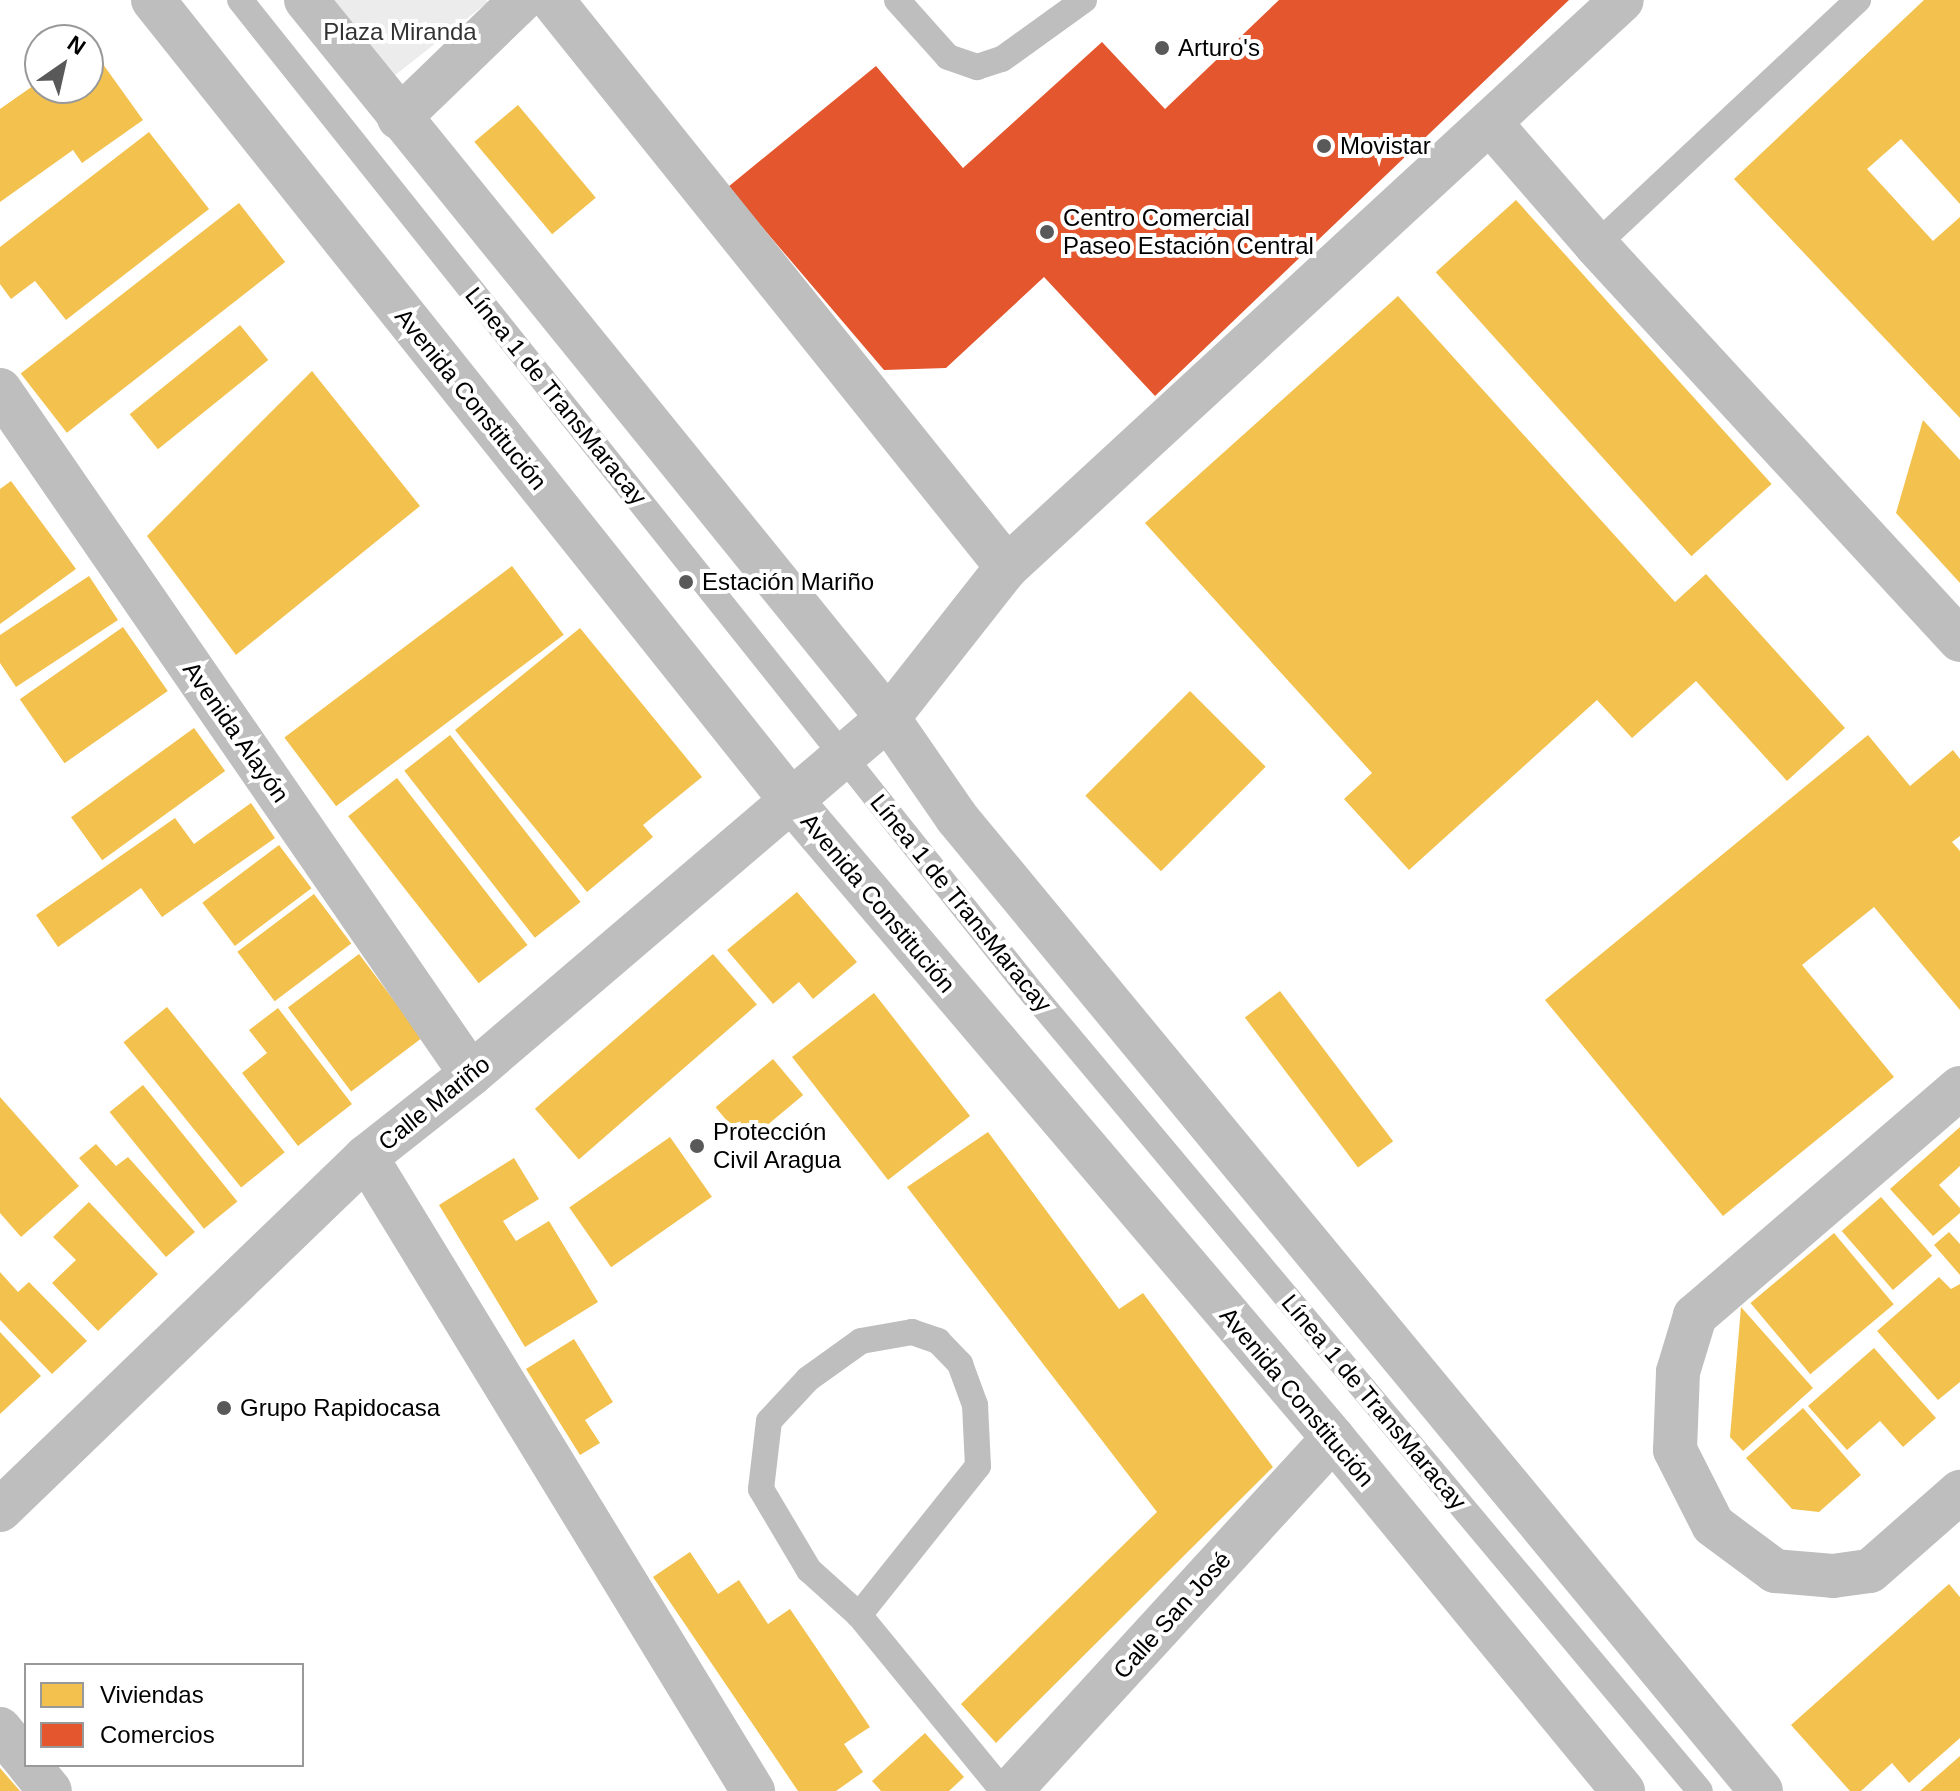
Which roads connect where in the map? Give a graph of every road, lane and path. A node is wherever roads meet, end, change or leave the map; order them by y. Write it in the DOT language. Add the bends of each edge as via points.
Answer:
graph roads {
  1 [pos="153,0"];
  2 [pos="240,0"];
  3 [pos="306,0"];
  4 [pos="521,0"];
  5 [pos="552,0"];
  6 [pos="897,0"];
  7 [pos="1084,0"];
  8 [pos="1622,0"];
  9 [pos="1858,0"];
  10 [pos="399,118"];
  11 [pos="1491,124"];
  12 [pos="1596,245"];
  13 [pos="4,405"];
  14 [pos="1007,567"];
  15 [pos="1960,640"];
  16 [pos="888,718"];
  17 [pos="843,756"];
  18 [pos="790,799"];
  19 [pos="471,1074"];
  20 [pos="1960,1088"];
  21 [pos="366,1157"];
  22 [pos="1333,1438"];
  23 [pos="1960,1492"];
  24 [pos="0,1510"];
  25 [pos="859,1615"];
  26 [pos="0,1729"];
  27 [pos="24,1758"];
  28 [pos="31,1767"];
  29 [pos="1025,1786"];
  30 [pos="50,1791"];
  31 [pos="753,1791"];
  32 [pos="1623,1791"];
  33 [pos="1700,1791"];
  34 [pos="1761,1791"];
  1 -- 18 [label="street, Avenida Constitución"];
  2 -- 17 [label="lane, Línea 1 de TransMaracay"];
  3 -- 10 [label="street"];
  4 -- 10 [label="street"];
  5 -- 14 [label="street"];
  6 -- 7 [label="lane" via="948,57 977,67 1002,59"];
  8 -- 11 [label="street"];
  9 -- 12 [label="lane"];
  10 -- 16 [label="street"];
  11 -- 12 [label="street"];
  11 -- 14 [label="street, Calle Mariño"];
  12 -- 15 [label="street"];
  13 -- 19 [label="street, Avenida Alayón"];
  14 -- 16 [label="street, Calle Mariño"];
  16 -- 17 [label="street, Calle Mariño"];
  16 -- 34 [label="street" via="957,818"];
  17 -- 18 [label="street, Calle Mariño"];
  17 -- 33 [label="lane, Línea 1 de TransMaracay" via="1033,994"];
  18 -- 19 [label="street, Calle Mariño"];
  18 -- 22 [label="street, Avenida Constitución"];
  19 -- 21 [label="street, Calle Mariño"];
  20 -- 23 [label="street" via="1695,1316 1678,1372 1675,1450 1713,1525 1775,1571 1833,1576 1870,1571"];
  21 -- 24 [label="street, Calle Mariño"];
  21 -- 31 [label="street"];
  22 -- 29 [label="street, Calle San José"];
  22 -- 32 [label="street, Avenida Constitución"];
  25 -- 25 [label="lane" via="809,1570 761,1489 769,1421 808,1379 861,1341 912,1332 938,1341 960,1364 975,1405 978,1466"];
  25 -- 29 [label="lane"];
  26 -- 27 [label="street"];
  28 -- 30 [label="street"];
}
